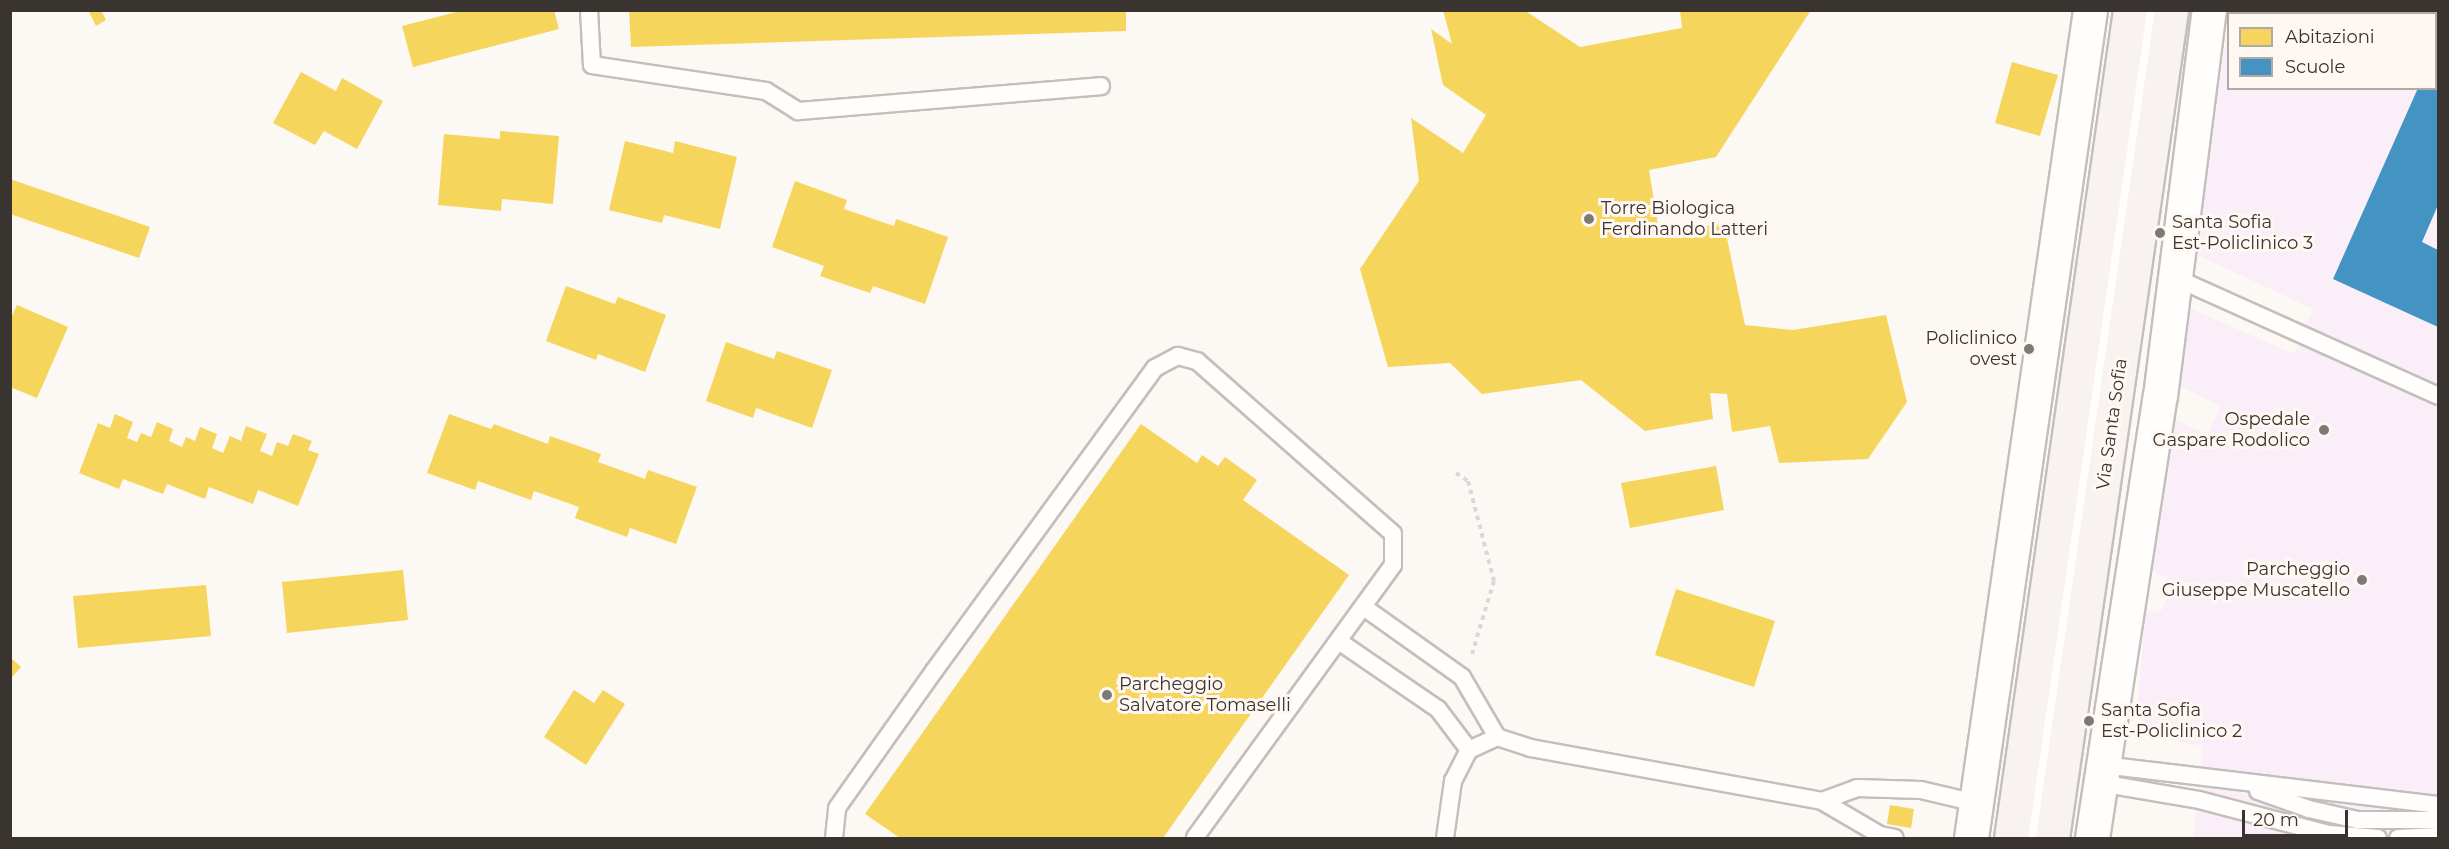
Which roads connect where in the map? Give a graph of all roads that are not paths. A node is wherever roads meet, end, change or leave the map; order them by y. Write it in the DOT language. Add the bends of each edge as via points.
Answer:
graph roads {
  1 [pos="589,10"];
  2 [pos="2090,10"];
  3 [pos="2130,10"];
  4 [pos="2152,10"];
  5 [pos="2171,10"];
  6 [pos="2210,10"];
  7 [pos="1101,86"];
  8 [pos="2176,278"];
  9 [pos="2439,396"];
  10 [pos="1365,608"];
  11 [pos="1340,642"];
  12 [pos="1497,737"];
  13 [pos="1468,750"];
  14 [pos="2102,774"];
  15 [pos="2230,780"];
  16 [pos="1822,801"];
  17 [pos="1976,803"];
  18 [pos="2439,805"];
  19 [pos="2439,820"];
  20 [pos="2439,836"];
  21 [pos="834,838"];
  22 [pos="1195,838"];
  23 [pos="1445,838"];
  24 [pos="1895,838"];
  25 [pos="1971,838"];
  26 [pos="2011,838"];
  27 [pos="2029,838"];
  28 [pos="2052,838"];
  29 [pos="2092,838"];
  30 [pos="2378,838"];
  31 [pos="2398,838"];
  1 -- 7 [label="lane" via="592,64 766,91 798,111"];
  2 -- 17 [label="street"];
  3 -- 26 [label="main road"];
  4 -- 27 [label="lane"];
  5 -- 28 [label="main road, Via Santa Sofia"];
  6 -- 8 [label="street"];
  8 -- 9 [label="lane"];
  8 -- 14 [label="street"];
  10 -- 11 [label="lane"];
  10 -- 12 [label="lane" via="1462,677"];
  10 -- 21 [label="lane" via="1393,565 1393,534 1197,361 1178,356 1155,368 934,671 837,808"];
  11 -- 13 [label="lane" via="1438,709"];
  11 -- 22 [label="lane"];
  12 -- 13 [label="lane"];
  12 -- 16 [label="lane" via="1531,748"];
  13 -- 23 [label="lane" via="1453,781"];
  14 -- 15 [label="lane"];
  14 -- 29 [label="street"];
  14 -- 30 [label="lane" via="2329,834"];
  15 -- 18 [label="lane"];
  15 -- 19 [label="lane" via="2309,809 2358,820"];
  16 -- 17 [label="lane" via="1857,788 1921,790"];
  16 -- 24 [label="lane" via="1880,835"];
  17 -- 25 [label="street"];
  20 -- 31 [label="lane"];
}
